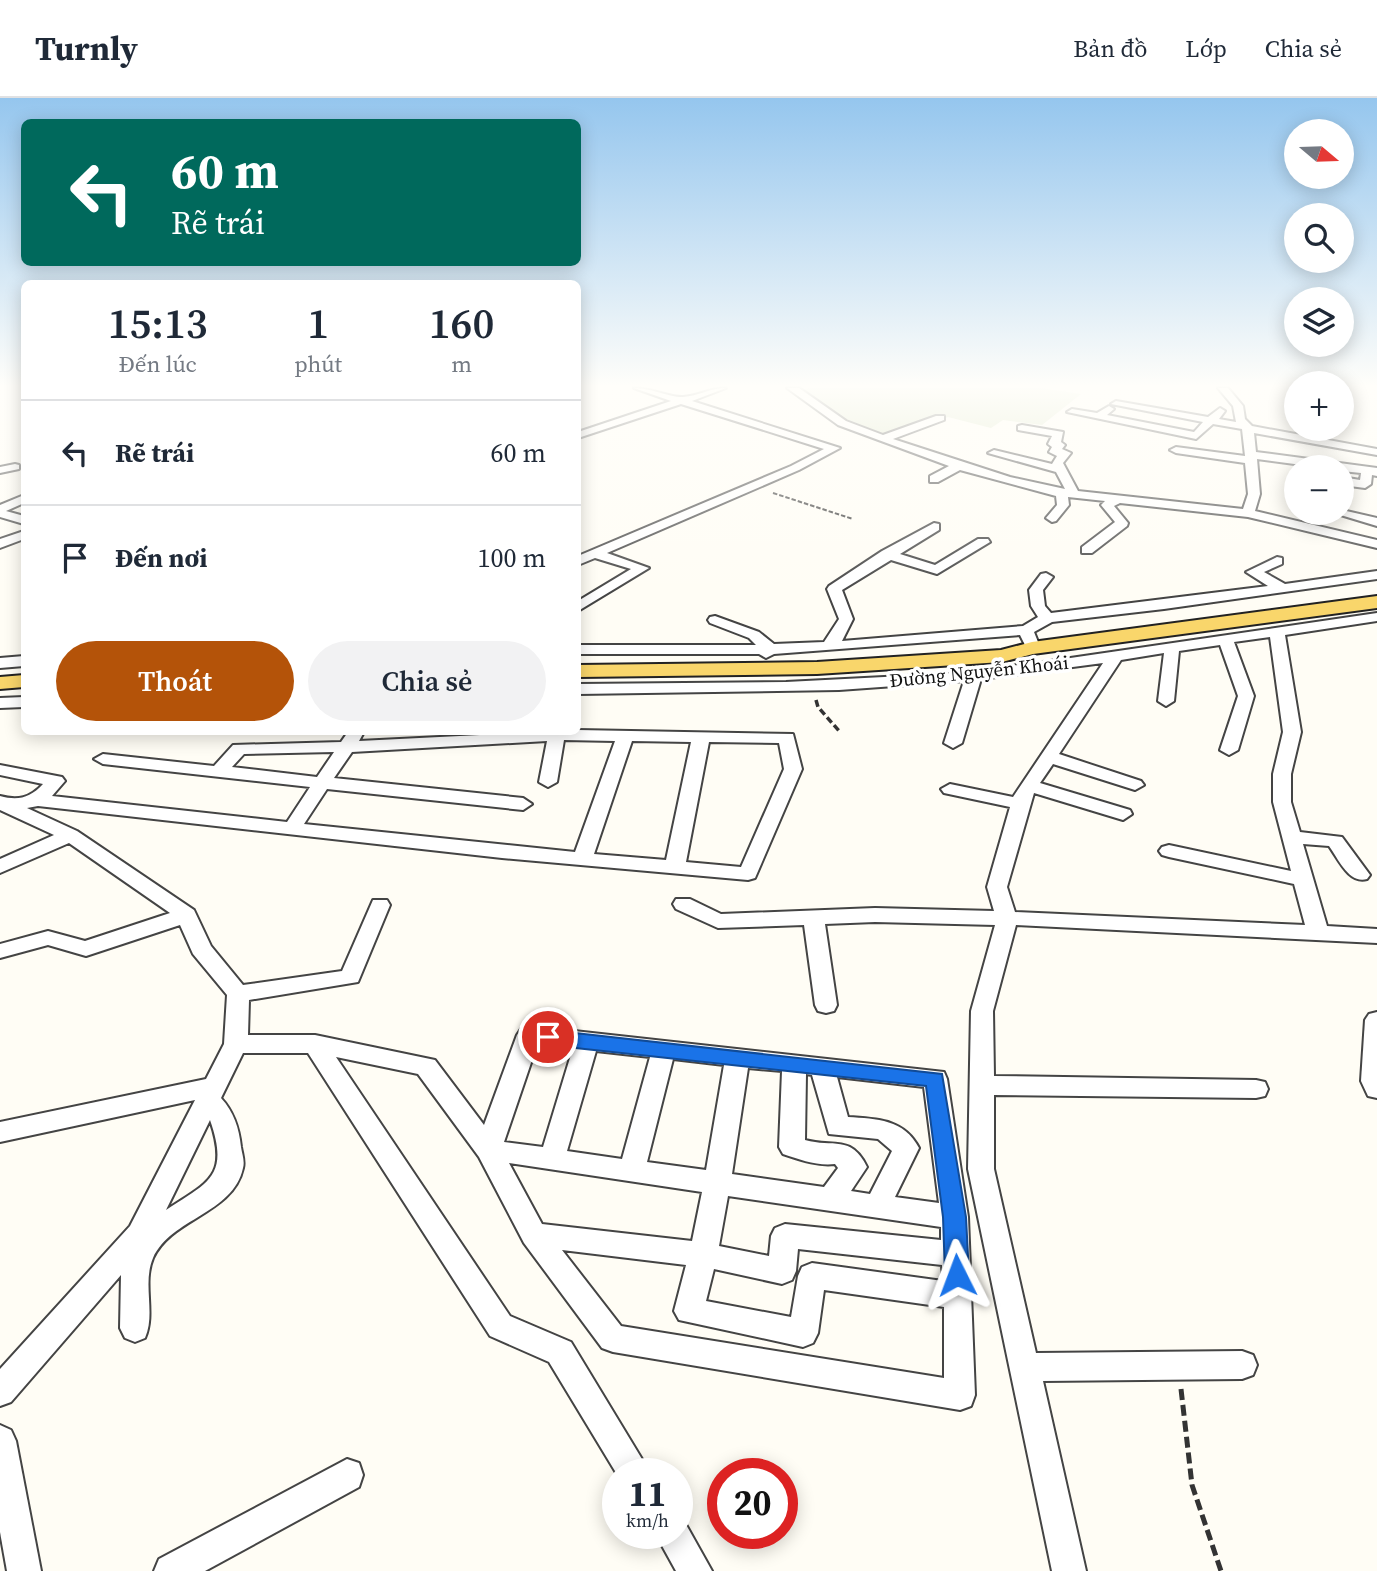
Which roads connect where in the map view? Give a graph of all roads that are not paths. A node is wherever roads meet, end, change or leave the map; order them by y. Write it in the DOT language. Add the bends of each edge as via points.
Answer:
graph roads {
  1 [pos="815,457"];
  2 [pos="918,457"];
  3 [pos="1009,457"];
  4 [pos="1062,457"];
  5 [pos="1216,457"];
  6 [pos="1252,457"];
  7 [pos="1253,463"];
  8 [pos="1284,464"];
  9 [pos="1196,465"];
  10 [pos="958,466"];
  11 [pos="15,467"];
  12 [pos="1354,469"];
  13 [pos="0,470"];
  14 [pos="1062,470"];
  15 [pos="1372,471"];
  16 [pos="934,479"];
  17 [pos="1354,483"];
  18 [pos="1067,493"];
  19 [pos="1119,498"];
  20 [pos="21,500"];
  21 [pos="0,511"];
  22 [pos="1248,513"];
  23 [pos="1354,516"];
  24 [pos="1052,518"];
  25 [pos="21,519"];
  26 [pos="1377,522"];
  27 [pos="934,527"];
  28 [pos="21,536"];
  29 [pos="983,542"];
  30 [pos="0,544"];
  31 [pos="1377,544"];
  32 [pos="1087,550"];
  33 [pos="595,554"];
  34 [pos="887,554"];
  35 [pos="581,560"];
  36 [pos="1276,561"];
  37 [pos="1377,575"];
  38 [pos="1046,577"];
  39 [pos="1282,588"];
  40 [pos="1377,602"];
  41 [pos="581,605"];
  42 [pos="1377,617"];
  43 [pos="1048,618"];
  44 [pos="715,620"];
  45 [pos="1277,631"];
  46 [pos="1029,639"];
  47 [pos="1226,640"];
  48 [pos="828,647"];
  49 [pos="770,649"];
  50 [pos="1172,649"];
  51 [pos="581,650"];
  52 [pos="1117,654"];
  53 [pos="21,661"];
  54 [pos="0,663"];
  55 [pos="582,669"];
  56 [pos="751,669"];
  57 [pos="974,675"];
  58 [pos="21,681"];
  59 [pos="0,683"];
  60 [pos="581,689"];
  61 [pos="21,702"];
  62 [pos="1166,702"];
  63 [pos="0,703"];
  64 [pos="581,734"];
  65 [pos="488,735"];
  66 [pos="557,735"];
  67 [pos="625,736"];
  68 [pos="701,737"];
  69 [pos="350,739"];
  70 [pos="953,743"];
  71 [pos="1229,750"];
  72 [pos="1049,757"];
  73 [pos="103,759"];
  74 [pos="0,770"];
  75 [pos="220,771"];
  76 [pos="548,782"];
  77 [pos="322,783"];
  78 [pos="1135,785"];
  79 [pos="1029,786"];
  80 [pos="950,789"];
  81 [pos="38,800"];
  82 [pos="3,804"];
  83 [pos="523,804"];
  84 [pos="1020,804"];
  85 [pos="1123,814"];
  86 [pos="292,828"];
  87 [pos="70,835"];
  88 [pos="1291,837"];
  89 [pos="1169,851"];
  90 [pos="583,859"];
  91 [pos="0,867"];
  92 [pos="675,867"];
  93 [pos="1360,875"];
  94 [pos="1304,880"];
  95 [pos="683,904"];
  96 [pos="380,905"];
  97 [pos="187,915"];
  98 [pos="1007,918"];
  99 [pos="814,919"];
  100 [pos="1318,933"];
  101 [pos="1377,936"];
  102 [pos="0,951"];
  103 [pos="237,994"];
  104 [pos="826,1004"];
  105 [pos="1377,1020"];
  106 [pos="587,1042"];
  107 [pos="236,1044"];
  108 [pos="315,1044"];
  109 [pos="664,1050"];
  110 [pos="737,1058"];
  111 [pos="794,1064"];
  112 [pos="822,1067"];
  113 [pos="981,1085"];
  114 [pos="1256,1089"];
  115 [pos="1377,1089"];
  116 [pos="211,1093"];
  117 [pos="0,1132"];
  118 [pos="488,1150"];
  119 [pos="552,1159"];
  120 [pos="632,1170"];
  121 [pos="718,1183"];
  122 [pos="830,1199"];
  123 [pos="877,1206"];
  124 [pos="954,1217"];
  125 [pos="534,1235"];
  126 [pos="956,1254"];
  127 [pos="702,1255"];
  128 [pos="958,1296"];
  129 [pos="135,1328"];
  130 [pos="1242,1365"];
  131 [pos="1025,1367"];
  132 [pos="0,1391"];
  133 [pos="0,1441"];
  134 [pos="625,1458"];
  135 [pos="347,1475"];
  136 [pos="682,1549"];
  137 [pos="24,1571"];
  138 [pos="171,1571"];
  139 [pos="695,1571"];
  140 [pos="1069,1571"];
  1 -- 33 [label="street"];
  2 -- 10 [label="street"];
  3 -- 14 [label="street"];
  4 -- 14 [label="street" via="1057,463"];
  5 -- 7 [label="street"];
  6 -- 7 [label="street"];
  7 -- 8 [label="street"];
  7 -- 9 [label="street"];
  7 -- 22 [label="street" via="1254,494"];
  10 -- 16 [label="street"];
  10 -- 18 [label="street"];
  11 -- 13 [label="street"];
  12 -- 15 [label="street"];
  14 -- 18 [label="street"];
  15 -- 17 [label="street" via="1365,484"];
  18 -- 19 [label="street"];
  18 -- 24 [label="street"];
  19 -- 22 [label="street"];
  19 -- 32 [label="street" via="1107,505 1122,523"];
  20 -- 21 [label="street"];
  21 -- 25 [label="street"];
  22 -- 31 [label="street"];
  23 -- 26 [label="street"];
  27 -- 34 [label="street"];
  28 -- 30 [label="street"];
  29 -- 34 [label="street" via="937,570"];
  33 -- 35 [label="street"];
  33 -- 41 [label="street" via="642,568"];
  34 -- 48 [label="street" via="834,589 848,616 847,625"];
  36 -- 39 [label="street" via="1254,572"];
  37 -- 39 [label="street, Đường Nguyễn Khoái"];
  38 -- 43 [label="street" via="1036,590 1041,613"];
  39 -- 43 [label="street, Đường Nguyễn Khoái"];
  40 -- 46 [label="main road, Đường Nguyễn Khoái"];
  42 -- 45 [label="street, Đường Nguyễn Khoái"];
  43 -- 46 [label="street, Đường Nguyễn Khoái"];
  44 -- 49 [label="lane" via="754,635"];
  45 -- 47 [label="street, Đường Nguyễn Khoái"];
  45 -- 88 [label="street" via="1292,732 1282,774 1282,802"];
  46 -- 48 [label="street, Đường Nguyễn Khoái"];
  46 -- 56 [label="main road, Đường Nguyễn Khoái" via="1002,656"];
  47 -- 50 [label="street, Đường Nguyễn Khoái"];
  47 -- 71 [label="street" via="1246,696"];
  48 -- 49 [label="street, Đường Nguyễn Khoái"];
  49 -- 51 [label="street, Đường Nguyễn Khoái"];
  49 -- 56 [label="street"];
  50 -- 52 [label="street, Đường Nguyễn Khoái"];
  50 -- 62 [label="street"];
  52 -- 57 [label="street, Đường Nguyễn Khoái"];
  52 -- 72 [label="street"];
  53 -- 54 [label="street"];
  55 -- 56 [label="main road, Đường Nguyễn Khoái"];
  57 -- 60 [label="street, Đường Nguyễn Khoái" via="811,686"];
  57 -- 70 [label="street"];
  58 -- 59 [label="main road"];
  61 -- 63 [label="street"];
  64 -- 67 [label="street"];
  65 -- 69 [label="street"];
  66 -- 76 [label="street"];
  67 -- 68 [label="street"];
  67 -- 90 [label="street"];
  68 -- 92 [label="street"];
  68 -- 92 [label="street" via="787,738 793,769 748,874"];
  69 -- 75 [label="street" via="239,749"];
  69 -- 77 [label="street"];
  72 -- 78 [label="street"];
  72 -- 79 [label="street"];
  73 -- 75 [label="street"];
  74 -- 81 [label="street" via="56,781"];
  75 -- 77 [label="street"];
  77 -- 83 [label="street"];
  77 -- 86 [label="street"];
  79 -- 84 [label="street"];
  79 -- 85 [label="street"];
  80 -- 84 [label="street"];
  81 -- 82 [label="street"];
  81 -- 86 [label="street"];
  82 -- 87 [label="street"];
  84 -- 98 [label="street" via="997,887"];
  86 -- 90 [label="street"];
  87 -- 91 [label="street"];
  87 -- 97 [label="street"];
  88 -- 93 [label="street" via="1335,841"];
  88 -- 94 [label="street"];
  89 -- 94 [label="street"];
  90 -- 92 [label="street"];
  94 -- 100 [label="street"];
  95 -- 99 [label="street" via="718,921"];
  96 -- 103 [label="street" via="350,977"];
  97 -- 102 [label="street" via="86,949 48,938"];
  97 -- 103 [label="street" via="201,949"];
  98 -- 99 [label="street" via="875,915"];
  98 -- 100 [label="street"];
  98 -- 113 [label="street" via="982,1011"];
  99 -- 104 [label="street"];
  100 -- 101 [label="street"];
  103 -- 107 [label="street"];
  105 -- 115 [label="street" via="1373,1081"];
  106 -- 109 [label="street"];
  106 -- 118 [label="street" via="529,1035"];
  106 -- 119 [label="street"];
  107 -- 108 [label="street"];
  107 -- 116 [label="street"];
  108 -- 118 [label="street" via="426,1066"];
  108 -- 134 [label="street" via="500,1326 560,1352"];
  109 -- 110 [label="street"];
  109 -- 120 [label="street"];
  110 -- 111 [label="street"];
  110 -- 121 [label="street"];
  111 -- 112 [label="street"];
  111 -- 122 [label="street" via="792,1147 820,1156 841,1153 854,1167"];
  112 -- 123 [label="street" via="838,1127 884,1129 906,1147"];
  112 -- 124 [label="street" via="935,1079"];
  113 -- 114 [label="street"];
  113 -- 131 [label="street" via="981,1169"];
  116 -- 117 [label="street"];
  116 -- 129 [label="street" via="223,1117 230,1170 217,1190 162,1227 145,1245 135,1274"];
  116 -- 132 [label="street" via="140,1234"];
  118 -- 119 [label="street"];
  118 -- 125 [label="street"];
  119 -- 120 [label="street"];
  120 -- 121 [label="street"];
  121 -- 122 [label="street"];
  121 -- 127 [label="street"];
  122 -- 123 [label="street"];
  123 -- 124 [label="street"];
  124 -- 126 [label="street"];
  125 -- 127 [label="street"];
  125 -- 128 [label="street" via="613,1338 960,1395"];
  126 -- 127 [label="street" via="785,1236 782,1271"];
  126 -- 128 [label="street"];
  127 -- 128 [label="street" via="690,1311 803,1333 812,1276"];
  130 -- 131 [label="street"];
  131 -- 140 [label="street"];
  133 -- 137 [label="street"];
  135 -- 138 [label="street"];
  136 -- 139 [label="street"];
}
